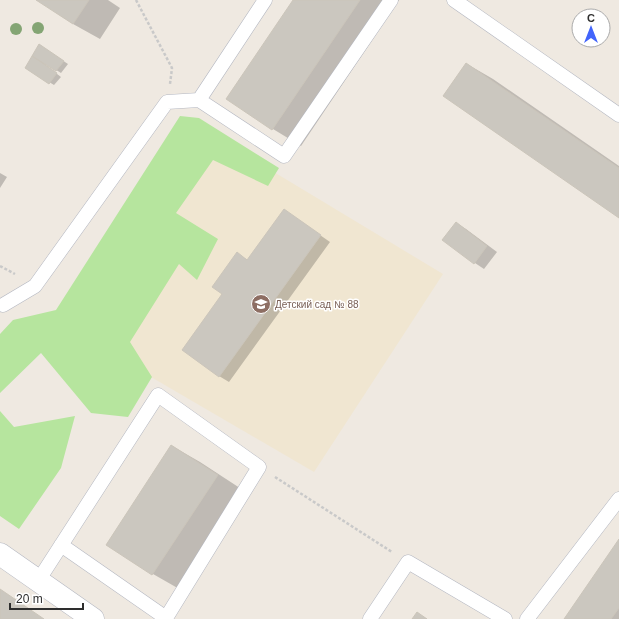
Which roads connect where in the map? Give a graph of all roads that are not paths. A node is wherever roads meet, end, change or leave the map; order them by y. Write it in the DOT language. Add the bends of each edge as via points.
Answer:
graph roads {
  1 [pos="265,0"];
  2 [pos="392,0"];
  3 [pos="454,0"];
  4 [pos="200,100"];
  5 [pos="619,115"];
  6 [pos="1,306"];
  7 [pos="619,499"];
  8 [pos="61,545"];
  9 [pos="0,554"];
  10 [pos="38,581"];
  11 [pos="93,619"];
  12 [pos="370,619"];
  13 [pos="504,619"];
  14 [pos="527,619"];
  1 -- 4 [label="lane"];
  2 -- 4 [label="lane" via="284,156"];
  3 -- 5 [label="lane"];
  4 -- 6 [label="lane" via="167,102 35,286"];
  7 -- 14 [label="lane"];
  8 -- 8 [label="lane" via="158,395 259,467 166,618"];
  8 -- 10 [label="lane"];
  9 -- 10 [label="street"];
  10 -- 11 [label="street"];
  12 -- 13 [label="lane" via="408,562"];
}
